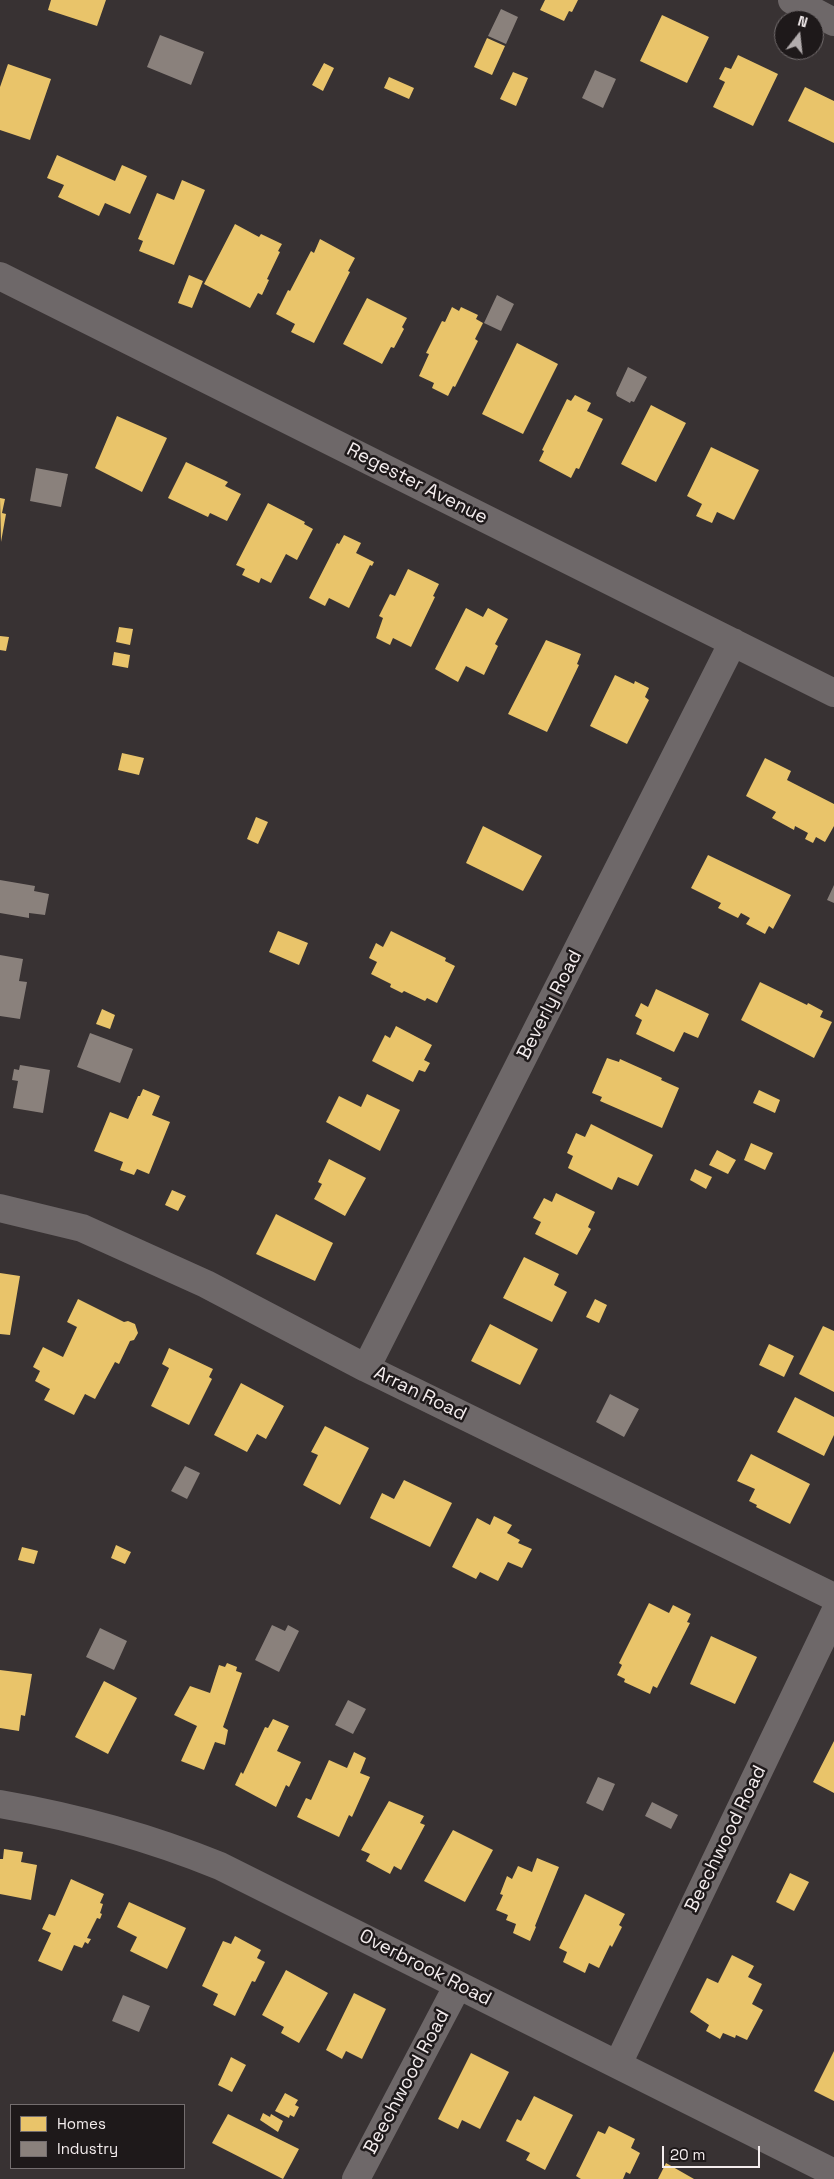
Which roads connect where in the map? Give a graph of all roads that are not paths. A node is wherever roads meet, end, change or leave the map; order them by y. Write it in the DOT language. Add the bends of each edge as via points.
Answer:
graph roads {
  1 [pos="792,0"];
  2 [pos="834,22"];
  3 [pos="0,276"];
  4 [pos="733,642"];
  5 [pos="834,693"];
  6 [pos="0,1208"];
  7 [pos="366,1368"];
  8 [pos="834,1597"];
  9 [pos="834,1614"];
  10 [pos="0,1804"];
  11 [pos="458,1985"];
  12 [pos="618,2064"];
  13 [pos="834,2173"];
  14 [pos="356,2179"];
  1 -- 2 [label="street"];
  3 -- 4 [label="street, Regester Avenue"];
  4 -- 5 [label="street, Regester Avenue"];
  4 -- 7 [label="street, Beverly Road"];
  6 -- 7 [label="street, Arran Road" via="90,1232 206,1284"];
  7 -- 8 [label="street, Arran Road"];
  9 -- 12 [label="street, Beechwood Road"];
  10 -- 11 [label="street, Overbrook Road" via="178,1849 220,1866"];
  11 -- 12 [label="street, Overbrook Road"];
  11 -- 14 [label="street, Beechwood Road"];
  12 -- 13 [label="street, Overbrook Road"];
}
